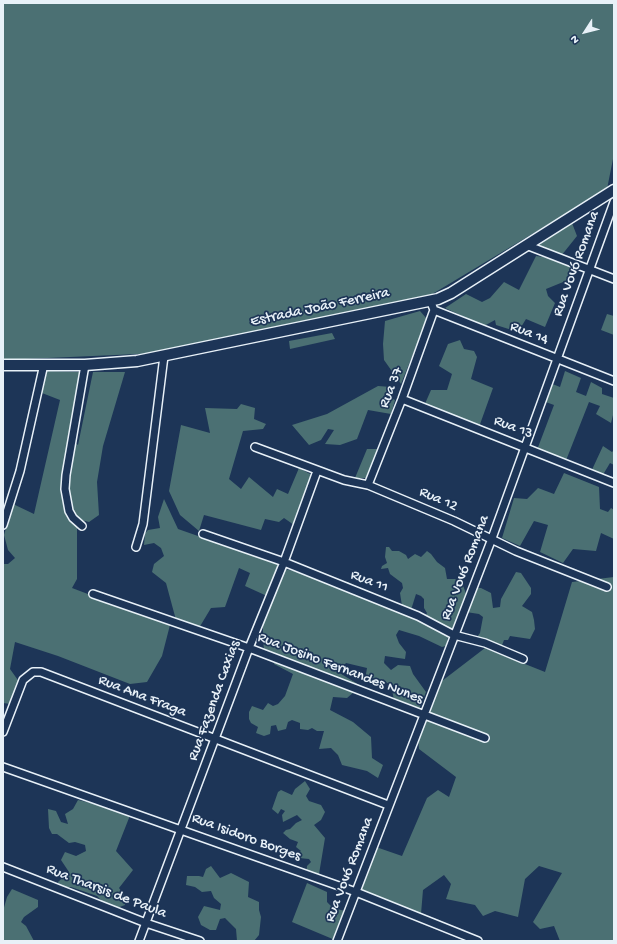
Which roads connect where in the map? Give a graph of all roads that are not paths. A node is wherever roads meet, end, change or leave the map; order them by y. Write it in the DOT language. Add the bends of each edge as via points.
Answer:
graph roads {
  1 [pos="614,190"];
  2 [pos="614,202"];
  3 [pos="526,245"];
  4 [pos="589,270"];
  5 [pos="614,279"];
  6 [pos="432,305"];
  7 [pos="164,356"];
  8 [pos="556,359"];
  9 [pos="44,364"];
  10 [pos="3,365"];
  11 [pos="85,365"];
  12 [pos="614,381"];
  13 [pos="402,400"];
  14 [pos="524,446"];
  15 [pos="255,447"];
  16 [pos="318,471"];
  17 [pos="614,483"];
  18 [pos="368,484"];
  19 [pos="3,525"];
  20 [pos="82,526"];
  21 [pos="203,534"];
  22 [pos="491,541"];
  23 [pos="136,547"];
  24 [pos="284,562"];
  25 [pos="607,587"];
  26 [pos="93,594"];
  27 [pos="454,635"];
  28 [pos="249,648"];
  29 [pos="523,659"];
  30 [pos="423,715"];
  31 [pos="3,732"];
  32 [pos="485,738"];
  33 [pos="215,739"];
  34 [pos="3,767"];
  35 [pos="388,805"];
  36 [pos="181,829"];
  37 [pos="3,867"];
  38 [pos="356,892"];
  39 [pos="146,923"];
  40 [pos="139,941"];
  41 [pos="200,941"];
  42 [pos="337,941"];
  43 [pos="478,941"];
  1 -- 3 [label="street, Estrada João Ferreira"];
  2 -- 4 [label="street, Rua Vovó Romana"];
  3 -- 4 [label="street"];
  3 -- 6 [label="street, Estrada João Ferreira"];
  4 -- 5 [label="street"];
  4 -- 8 [label="street, Rua Vovó Romana"];
  6 -- 7 [label="street, Estrada João Ferreira"];
  6 -- 8 [label="street, Rua 14"];
  6 -- 13 [label="street, Rua 37"];
  7 -- 11 [label="street, Estrada João Ferreira" via="114,364"];
  7 -- 23 [label="street" via="143,524"];
  8 -- 12 [label="street, Rua 14"];
  8 -- 14 [label="street, Rua Vovó Romana"];
  9 -- 10 [label="street, Estrada João Ferreira"];
  9 -- 11 [label="street, Estrada João Ferreira"];
  9 -- 19 [label="street" via="20,471"];
  11 -- 20 [label="street" via="65,489 69,511"];
  13 -- 14 [label="street, Rua 13"];
  13 -- 18 [label="street, Rua 37"];
  14 -- 17 [label="street, Rua 13"];
  14 -- 22 [label="street, Rua Vovó Romana"];
  15 -- 16 [label="street, Rua 12"];
  16 -- 18 [label="street, Rua 12" via="344,480"];
  16 -- 24 [label="street, Rua Fazenda Caxias"];
  18 -- 22 [label="street, Rua 12" via="454,521"];
  21 -- 24 [label="street, Rua 11"];
  22 -- 25 [label="street, Rua 12"];
  22 -- 27 [label="street, Rua Vovó Romana"];
  24 -- 27 [label="street, Rua 11" via="418,616"];
  24 -- 28 [label="street, Rua Fazenda Caxias"];
  26 -- 28 [label="street, Rua Josino Fernandes Nunes"];
  27 -- 29 [label="street, Rua 11" via="484,643"];
  27 -- 30 [label="street, Rua Vovó Romana"];
  28 -- 30 [label="street, Rua Josino Fernandes Nunes"];
  28 -- 33 [label="street, Rua Fazenda Caxias"];
  30 -- 32 [label="street, Rua Josino Fernandes Nunes"];
  30 -- 35 [label="street, Rua Vovó Romana"];
  31 -- 33 [label="street, Rua Ana Fraga" via="23,680 33,672 41,672"];
  33 -- 35 [label="street, Rua Ana Fraga"];
  33 -- 36 [label="street, Rua Fazenda Caxias"];
  34 -- 36 [label="street, Rua Isidoro Borges"];
  35 -- 38 [label="street, Rua Vovó Romana"];
  36 -- 38 [label="street, Rua Isidoro Borges"];
  36 -- 39 [label="street, Rua Fazenda Caxias"];
  37 -- 39 [label="street, Rua Tharsis de Paula"];
  38 -- 42 [label="street, Rua Vovó Romana"];
  38 -- 43 [label="street, Rua Isidoro Borges"];
  39 -- 40 [label="street, Rua Fazenda Caxias"];
  39 -- 41 [label="street, Rua Tharsis de Paula"];
}
